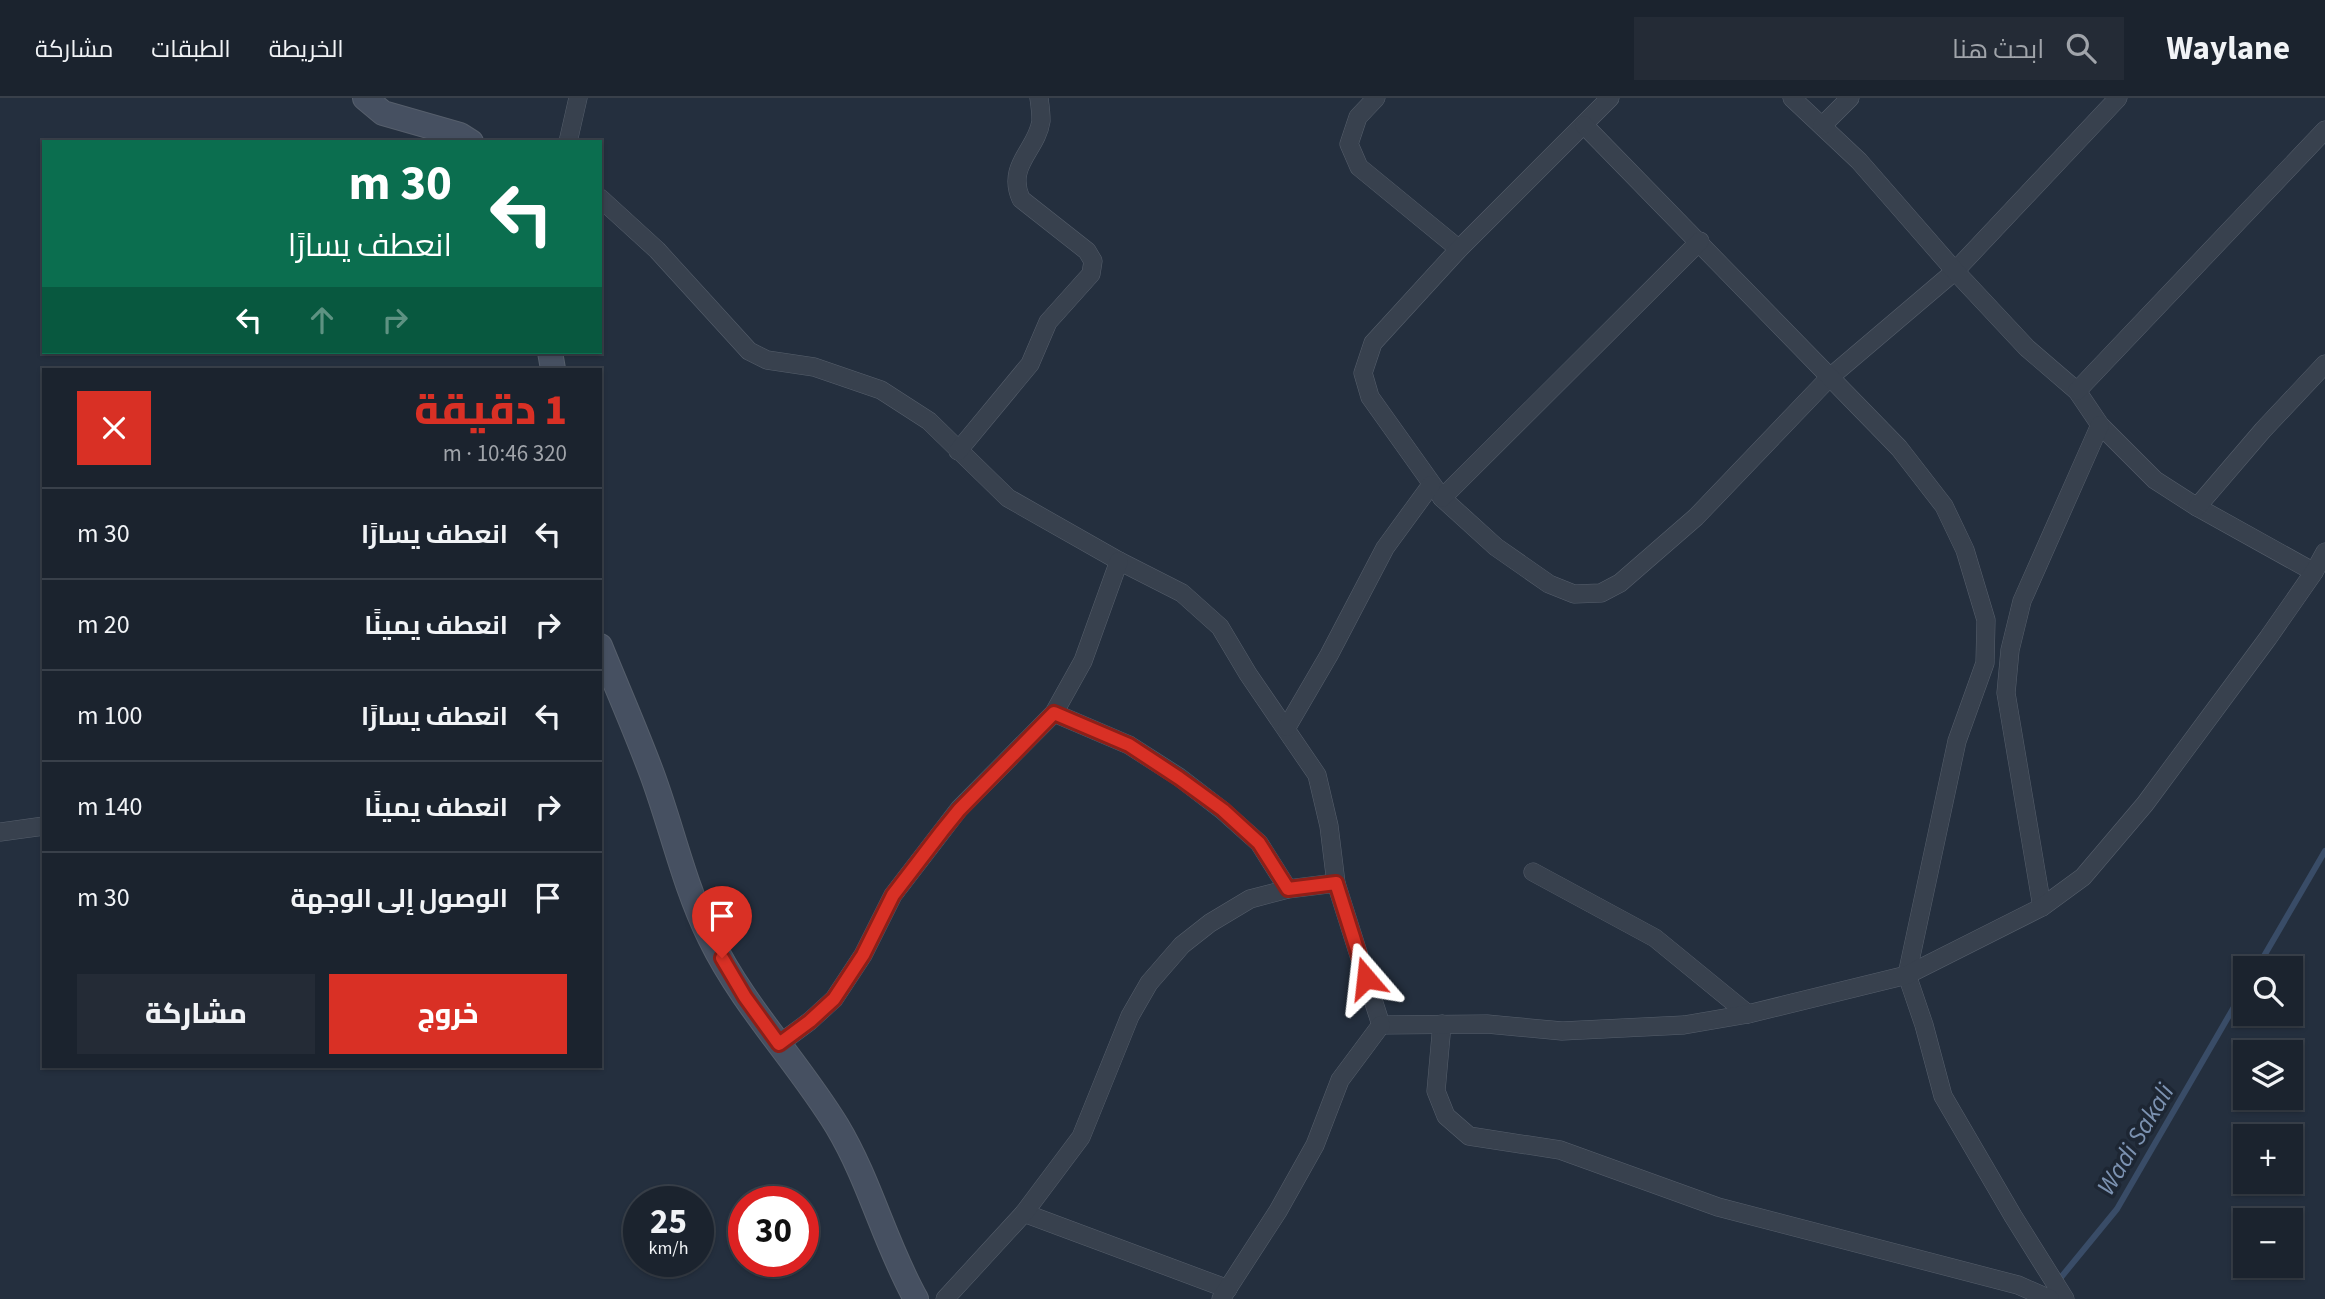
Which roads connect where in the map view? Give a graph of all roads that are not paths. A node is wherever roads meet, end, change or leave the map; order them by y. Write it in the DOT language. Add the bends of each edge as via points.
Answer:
graph roads {
  1 [pos="365,98"];
  2 [pos="579,98"];
  3 [pos="1039,98"];
  4 [pos="1376,98"];
  5 [pos="1610,98"];
  6 [pos="1792,98"];
  7 [pos="1850,98"];
  8 [pos="2118,98"];
  9 [pos="1584,125"];
  10 [pos="1822,126"];
  11 [pos="2325,130"];
  12 [pos="468,140"];
  13 [pos="568,140"];
  14 [pos="602,200"];
  15 [pos="1700,242"];
  16 [pos="1460,249"];
  17 [pos="1955,271"];
  18 [pos="2325,365"];
  19 [pos="1829,378"];
  20 [pos="2077,391"];
  21 [pos="2100,425"];
  22 [pos="958,451"];
  23 [pos="1436,491"];
  24 [pos="2197,507"];
  25 [pos="2325,552"];
  26 [pos="1119,561"];
  27 [pos="2314,572"];
  28 [pos="2010,650"];
  29 [pos="602,651"];
  30 [pos="1985,663"];
  31 [pos="1054,713"];
  32 [pos="1287,727"];
  33 [pos="42,826"];
  34 [pos="0,832"];
  35 [pos="1533,872"];
  36 [pos="1336,883"];
  37 [pos="1288,889"];
  38 [pos="2042,907"];
  39 [pos="1907,975"];
  40 [pos="1748,1014"];
  41 [pos="1442,1024"];
  42 [pos="1381,1025"];
  43 [pos="779,1044"];
  44 [pos="1024,1213"];
  45 [pos="1224,1294"];
  46 [pos="916,1299"];
  47 [pos="945,1299"];
  48 [pos="2050,1299"];
  49 [pos="2065,1299"];
  1 -- 12 [label="street" via="383,113"];
  2 -- 13 [label="street"];
  3 -- 22 [label="street" via="1041,122 1017,175 1016,188 1021,199 1087,251 1093,261 1091,274 1048,323 1030,363"];
  4 -- 16 [label="street" via="1358,117 1349,144 1359,167"];
  5 -- 9 [label="street"];
  6 -- 10 [label="street"];
  7 -- 10 [label="street"];
  8 -- 17 [label="street"];
  9 -- 15 [label="street"];
  9 -- 16 [label="street"];
  10 -- 17 [label="street" via="1860,161"];
  11 -- 20 [label="street"];
  14 -- 22 [label="street" via="657,250 749,351 767,360 814,368 881,390 929,421"];
  15 -- 19 [label="street"];
  15 -- 23 [label="street"];
  16 -- 23 [label="street" via="1373,343 1363,373 1370,397"];
  17 -- 19 [label="street"];
  17 -- 20 [label="street" via="2026,348"];
  18 -- 24 [label="street"];
  19 -- 23 [label="street" via="1696,517 1620,583 1601,593 1574,594 1549,584 1496,547"];
  19 -- 30 [label="street" via="1899,448 1944,506 1965,550 1986,620"];
  20 -- 21 [label="street"];
  21 -- 24 [label="street" via="2155,480"];
  21 -- 28 [label="street" via="2022,601"];
  22 -- 26 [label="street" via="1008,498"];
  23 -- 32 [label="street" via="1385,548"];
  24 -- 27 [label="street"];
  25 -- 27 [label="street"];
  26 -- 31 [label="street" via="1083,661"];
  26 -- 32 [label="street" via="1182,593 1220,626"];
  27 -- 38 [label="street" via="2145,804 2083,877"];
  28 -- 30 [label="street"];
  28 -- 38 [label="street" via="2006,693"];
  29 -- 43 [label="street" via="710,938"];
  30 -- 39 [label="street" via="1957,741"];
  31 -- 37 [label="street" via="1129,745 1223,810 1259,843"];
  31 -- 43 [label="street" via="934,841 893,895 863,955 834,999"];
  32 -- 36 [label="street" via="1317,775"];
  33 -- 34 [label="street"];
  35 -- 40 [label="street" via="1655,938"];
  36 -- 37 [label="street"];
  36 -- 42 [label="street"];
  37 -- 44 [label="street" via="1250,899 1210,923 1182,945 1149,983 1130,1016 1081,1137"];
  38 -- 39 [label="street"];
  39 -- 40 [label="street"];
  39 -- 49 [label="street" via="1943,1096"];
  40 -- 41 [label="street" via="1684,1025 1562,1031"];
  41 -- 42 [label="street"];
  41 -- 48 [label="street" via="1436,1091 1446,1116 1469,1136 1560,1150 1718,1207 2018,1285"];
  42 -- 45 [label="street" via="1340,1080 1315,1145"];
  43 -- 46 [label="street" via="838,1127"];
  44 -- 45 [label="street"];
  44 -- 47 [label="street"];
}
